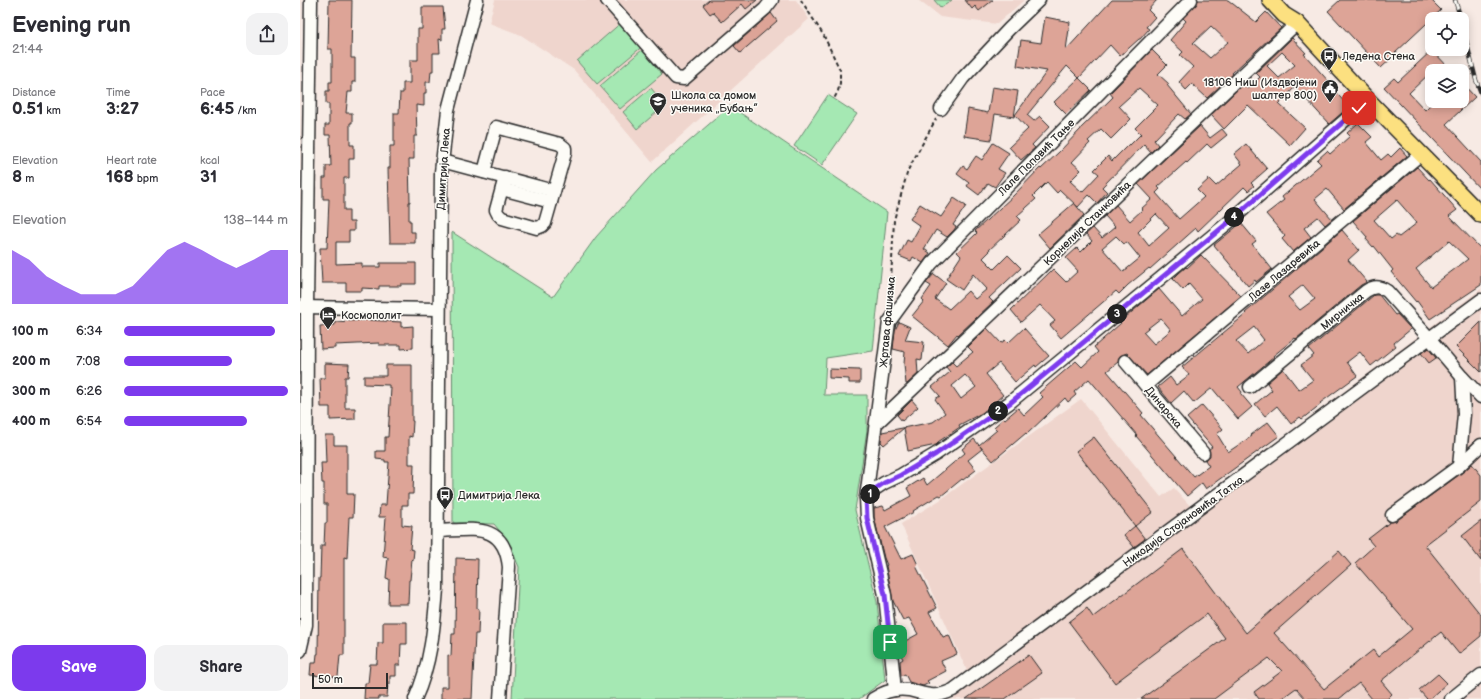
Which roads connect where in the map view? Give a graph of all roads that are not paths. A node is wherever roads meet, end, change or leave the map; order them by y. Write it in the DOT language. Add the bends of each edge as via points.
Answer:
graph roads {
  1 [pos="311,0"];
  2 [pos="477,0"];
  3 [pos="607,0"];
  4 [pos="772,0"];
  5 [pos="1039,0"];
  6 [pos="1191,0"];
  7 [pos="1270,0"];
  8 [pos="1285,0"];
  9 [pos="1296,23"];
  10 [pos="1368,100"];
  11 [pos="941,109"];
  12 [pos="1421,154"];
  13 [pos="442,161"];
  14 [pos="484,172"];
  15 [pos="504,183"];
  16 [pos="552,196"];
  17 [pos="1481,215"];
  18 [pos="1481,300"];
  19 [pos="304,307"];
  20 [pos="439,309"];
  21 [pos="889,322"];
  22 [pos="1430,338"];
  23 [pos="1125,361"];
  24 [pos="1462,377"];
  25 [pos="1146,385"];
  26 [pos="1250,387"];
  27 [pos="1481,397"];
  28 [pos="877,423"];
  29 [pos="1481,445"];
  30 [pos="1203,453"];
  31 [pos="1458,466"];
  32 [pos="866,498"];
  33 [pos="1392,515"];
  34 [pos="438,531"];
  35 [pos="300,651"];
  36 [pos="1481,675"];
  37 [pos="895,690"];
  38 [pos="932,698"];
  39 [pos="415,699"];
  40 [pos="500,699"];
  41 [pos="873,699"];
  42 [pos="1450,699"];
  1 -- 19 [label="street"];
  2 -- 13 [label="street, Димитрија Лека" via="448,110"];
  3 -- 4 [label="street" via="676,78 684,79 765,9"];
  5 -- 11 [label="street" via="963,78"];
  6 -- 21 [label="street, Лале Поповић Тање" via="931,264"];
  7 -- 9 [label="main road"];
  8 -- 9 [label="main road" via="1292,10"];
  9 -- 10 [label="main road"];
  9 -- 28 [label="street, Корнелија Станковића"];
  10 -- 12 [label="main road"];
  10 -- 32 [label="street" via="1229,222 1010,403 936,454 884,483"];
  12 -- 17 [label="main road"];
  12 -- 25 [label="street, Лазе Лазаревића"];
  13 -- 14 [label="street"];
  13 -- 20 [label="street, Димитрија Лека"];
  14 -- 15 [label="street"];
  14 -- 16 [label="street" via="496,127 560,144 565,148 565,153"];
  15 -- 16 [label="street"];
  15 -- 16 [label="street" via="496,210 498,214 502,218 537,228 545,223"];
  18 -- 22 [label="street, Никодија Стојановића Татка"];
  19 -- 20 [label="street"];
  19 -- 35 [label="street" via="306,625"];
  20 -- 34 [label="street, Димитрија Лека"];
  21 -- 28 [label="street, Жртава фашизма"];
  22 -- 24 [label="street"];
  22 -- 26 [label="street, Мирничка" via="1387,291 1377,286 1366,291"];
  22 -- 38 [label="street, Никодија Стојановића Татка" via="953,690"];
  23 -- 25 [label="street, Динарска"];
  24 -- 27 [label="street"];
  24 -- 31 [label="street" via="1464,414"];
  25 -- 30 [label="street, Динарска"];
  28 -- 32 [label="street, Жртава фашизма"];
  29 -- 31 [label="street"];
  31 -- 33 [label="street"];
  32 -- 37 [label="street, Жртава фашизма" via="867,518 885,595"];
  34 -- 39 [label="street, Димитрија Лека" via="432,647"];
  34 -- 40 [label="street" via="486,531 496,537 507,555 509,567"];
  36 -- 42 [label="street"];
  37 -- 38 [label="street, Никодија Стојановића Татка" via="908,690"];
  37 -- 41 [label="street, Никодија Стојановића Татка"];
}
